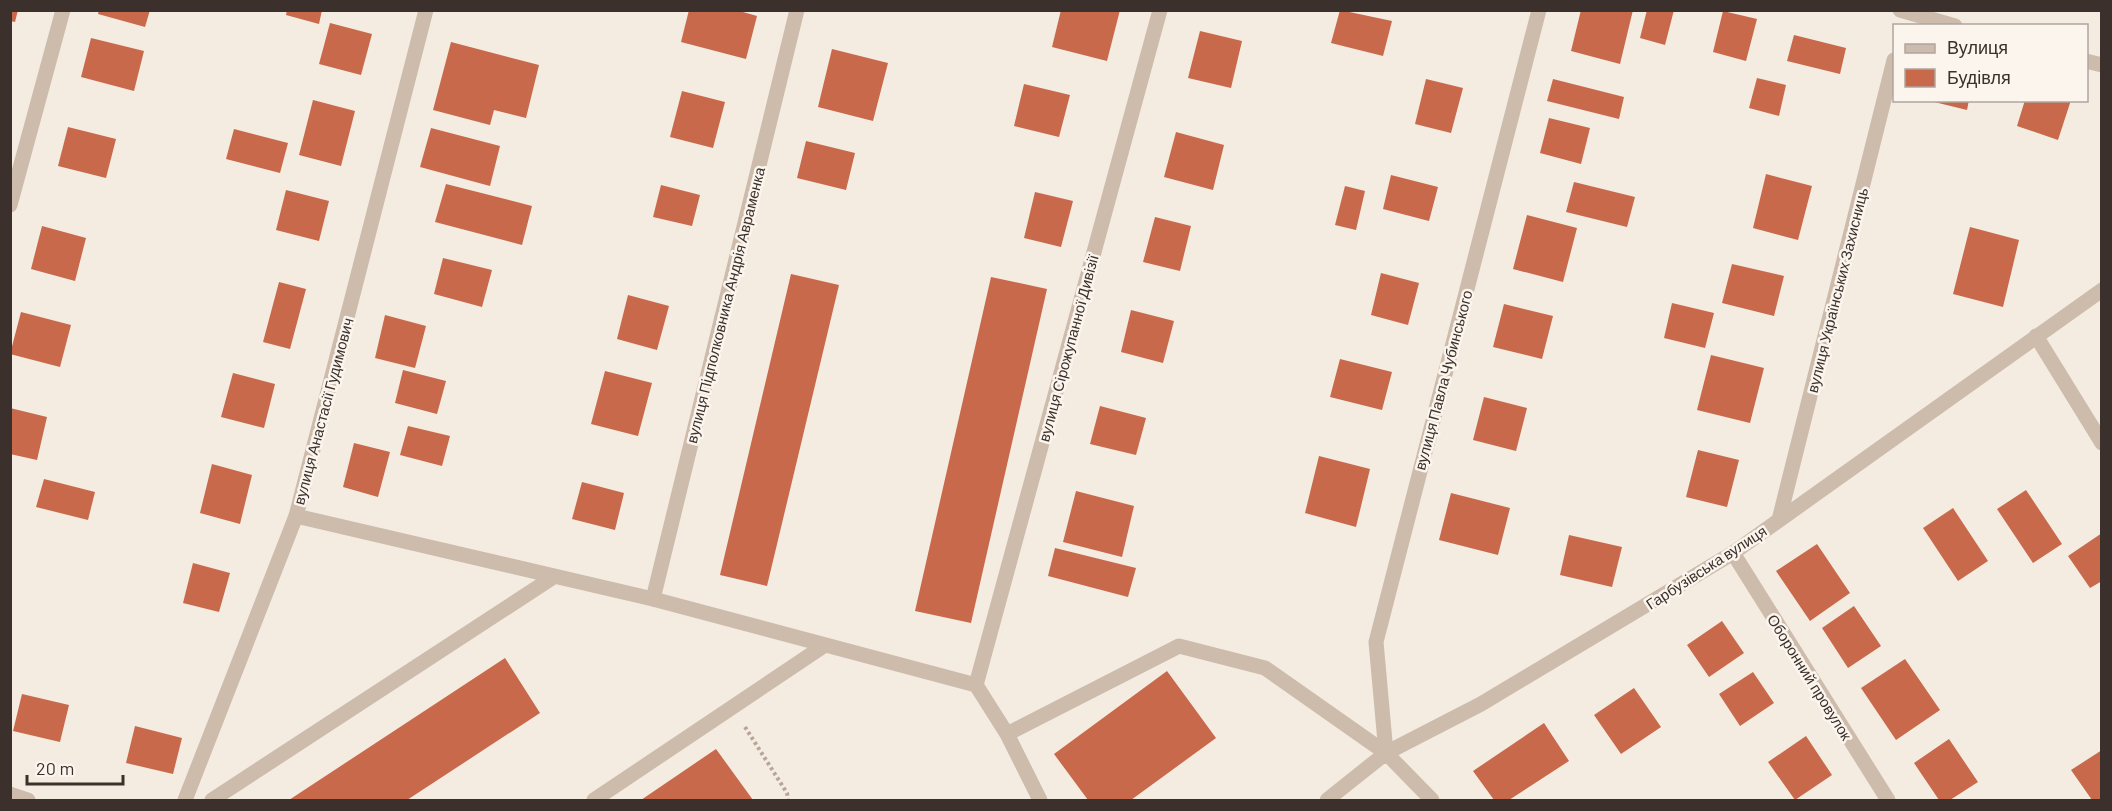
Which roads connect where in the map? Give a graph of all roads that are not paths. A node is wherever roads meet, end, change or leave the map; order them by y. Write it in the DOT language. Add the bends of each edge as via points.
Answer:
graph roads {
  1 [pos="63,10"];
  2 [pos="426,10"];
  3 [pos="797,10"];
  4 [pos="1160,10"];
  5 [pos="1539,10"];
  6 [pos="1904,15"];
  7 [pos="1946,24"];
  8 [pos="1893,64"];
  9 [pos="10,205"];
  10 [pos="2102,290"];
  11 [pos="2036,336"];
  12 [pos="2102,443"];
  13 [pos="296,516"];
  14 [pos="1779,520"];
  15 [pos="1733,553"];
  16 [pos="555,576"];
  17 [pos="653,599"];
  18 [pos="825,645"];
  19 [pos="976,685"];
  20 [pos="1007,734"];
  21 [pos="1386,753"];
  22 [pos="10,794"];
  23 [pos="27,801"];
  24 [pos="185,801"];
  25 [pos="212,801"];
  26 [pos="594,801"];
  27 [pos="1040,801"];
  28 [pos="1328,801"];
  29 [pos="1432,801"];
  30 [pos="1888,801"];
  1 -- 9 [label="street"];
  2 -- 13 [label="street, вулиця Анастасії Гудимович"];
  3 -- 17 [label="street, вулиця Підполковника Андрія Авраменка"];
  4 -- 19 [label="street, вулиця Сірожупанної Дивізії"];
  5 -- 21 [label="street, вулиця Павла Чубинського" via="1376,642"];
  6 -- 7 [label="street"];
  8 -- 14 [label="street, вулиця Українських Захисниць"];
  10 -- 11 [label="street, Гарбузівська вулиця"];
  11 -- 12 [label="street"];
  11 -- 14 [label="street, Гарбузівська вулиця"];
  13 -- 16 [label="street"];
  13 -- 24 [label="street, вулиця Анастасії Гудимович"];
  14 -- 15 [label="street, Гарбузівська вулиця"];
  15 -- 21 [label="street, Гарбузівська вулиця" via="1481,704"];
  15 -- 30 [label="street, Оборонний провулок"];
  16 -- 17 [label="street"];
  16 -- 25 [label="street"];
  17 -- 18 [label="street"];
  18 -- 19 [label="street"];
  18 -- 26 [label="street"];
  19 -- 20 [label="street"];
  20 -- 21 [label="street" via="1179,646 1265,668"];
  20 -- 27 [label="street"];
  21 -- 28 [label="street, Гарбузівська вулиця"];
  21 -- 29 [label="street"];
  22 -- 23 [label="street"];
}
